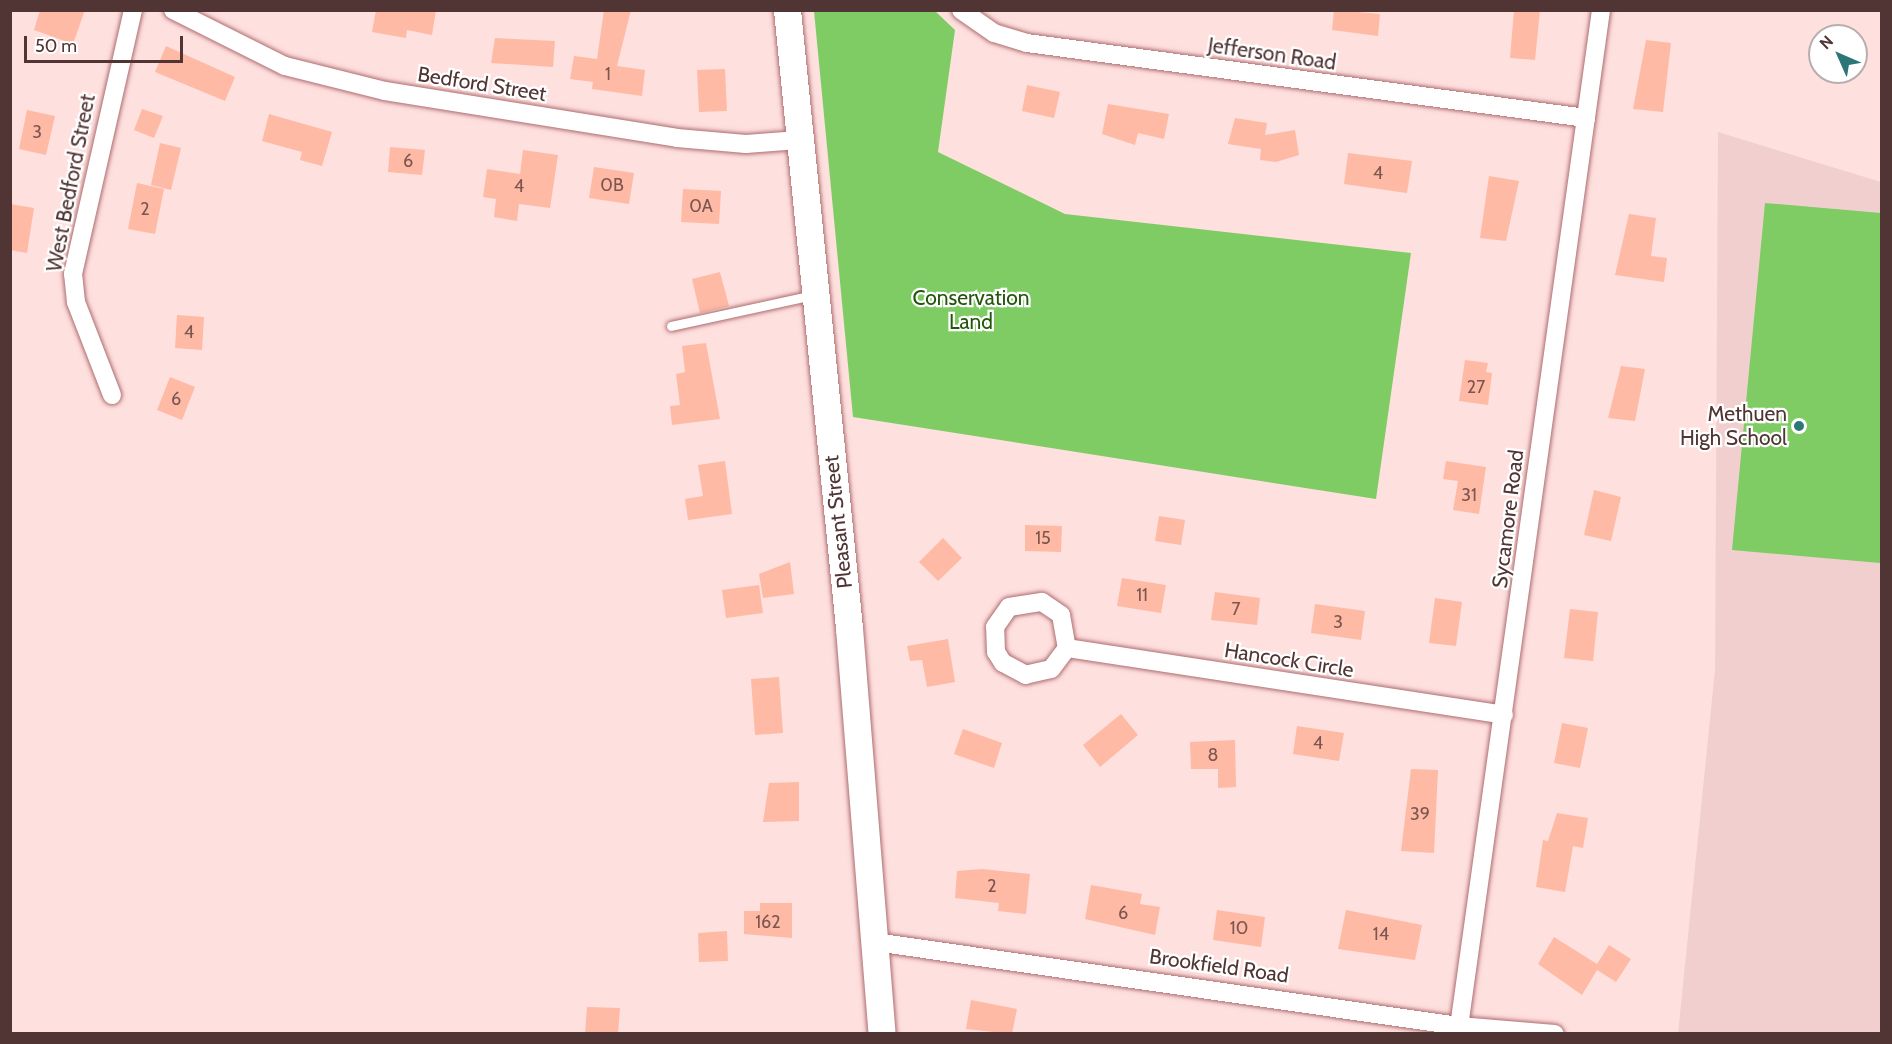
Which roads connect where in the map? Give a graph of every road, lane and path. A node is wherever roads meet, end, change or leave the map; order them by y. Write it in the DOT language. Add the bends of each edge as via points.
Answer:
graph roads {
  1 [pos="133,10"];
  2 [pos="173,10"];
  3 [pos="787,10"];
  4 [pos="961,10"];
  5 [pos="1601,10"];
  6 [pos="1586,118"];
  7 [pos="799,140"];
  8 [pos="816,295"];
  9 [pos="671,326"];
  10 [pos="112,395"];
  11 [pos="1066,648"];
  12 [pos="1504,715"];
  13 [pos="876,942"];
  14 [pos="1459,1030"];
  15 [pos="882,1034"];
  16 [pos="1555,1034"];
  1 -- 10 [label="street, West Bedford Street" via="73,274 76,302"];
  2 -- 7 [label="street, Bedford Street" via="285,66 386,91 677,138 746,144"];
  3 -- 7 [label="main road, Pleasant Street"];
  4 -- 6 [label="street, Jefferson Road" via="993,33 1027,43"];
  5 -- 6 [label="street, Sycamore Road"];
  6 -- 12 [label="street, Sycamore Road"];
  7 -- 8 [label="main road, Pleasant Street"];
  8 -- 9 [label="lane"];
  8 -- 13 [label="main road, Pleasant Street"];
  11 -- 11 [label="street" via="1066,626 1042,602 1009,607 995,627 996,652 1014,671 1026,675 1051,669"];
  11 -- 12 [label="street, Hancock Circle"];
  12 -- 14 [label="street, Sycamore Road"];
  13 -- 14 [label="street, Brookfield Road"];
  13 -- 15 [label="main road, Pleasant Street"];
  14 -- 16 [label="street, Brookfield Road"];
}
